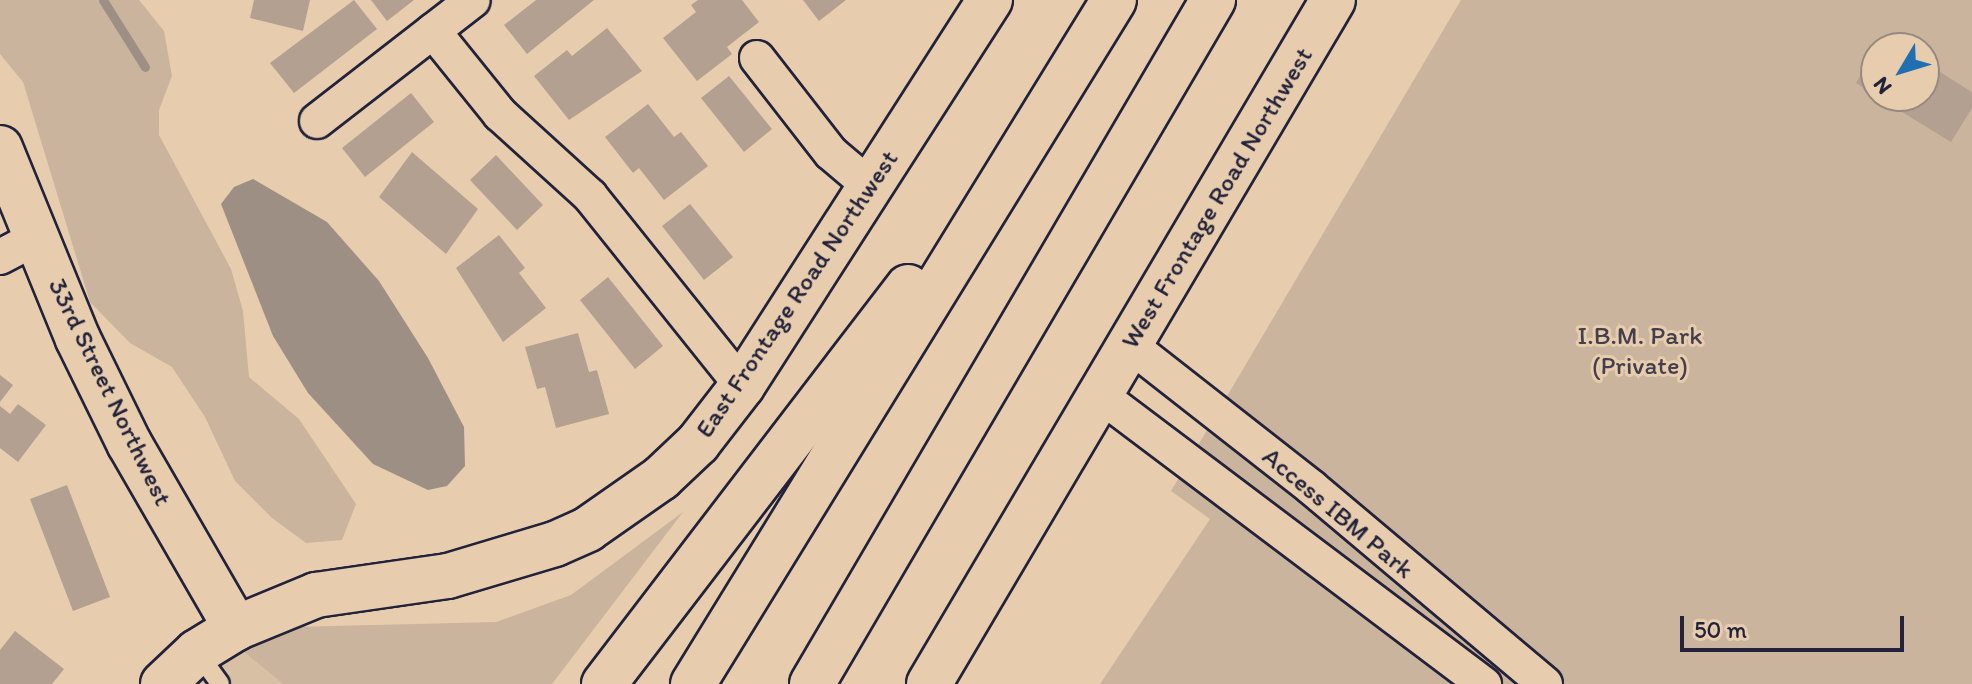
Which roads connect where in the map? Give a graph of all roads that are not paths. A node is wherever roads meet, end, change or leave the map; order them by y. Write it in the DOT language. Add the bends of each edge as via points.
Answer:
graph roads {
  1 [pos="473,0"];
  2 [pos="1114,0"];
  3 [pos="1213,0"];
  4 [pos="1333,0"];
  5 [pos="977,6"];
  6 [pos="433,31"];
  7 [pos="757,58"];
  8 [pos="1051,101"];
  9 [pos="317,121"];
  10 [pos="0,148"];
  11 [pos="1120,160"];
  12 [pos="870,186"];
  13 [pos="18,247"];
  14 [pos="1130,345"];
  15 [pos="742,386"];
  16 [pos="1100,395"];
  17 [pos="236,628"];
  18 [pos="208,668"];
  19 [pos="163,684"];
  20 [pos="604,684"];
  21 [pos="693,684"];
  22 [pos="787,684"];
  23 [pos="812,684"];
  24 [pos="929,684"];
  25 [pos="1484,684"];
  26 [pos="1545,684"];
  1 -- 6 [label="street"];
  2 -- 8 [label="main road"];
  3 -- 11 [label="main road"];
  4 -- 14 [label="main road, West Frontage Road Northwest"];
  5 -- 12 [label="main road, East Frontage Road Northwest"];
  6 -- 9 [label="street"];
  6 -- 15 [label="street" via="500,114 590,196"];
  7 -- 12 [label="street" via="831,153"];
  8 -- 20 [label="main road"];
  8 -- 21 [label="main road"];
  10 -- 13 [label="main road, 33rd Street Northwest"];
  11 -- 22 [label="main road"];
  11 -- 23 [label="main road"];
  12 -- 15 [label="main road, East Frontage Road Northwest"];
  13 -- 17 [label="main road, 33rd Street Northwest" via="78,339 129,443"];
  14 -- 16 [label="main road, West Frontage Road Northwest"];
  14 -- 26 [label="street, Access IBM Park" via="1311,487"];
  15 -- 17 [label="main road, East Frontage Road Northwest" via="698,443 661,478 588,529 507,561 448,576 316,595"];
  16 -- 24 [label="main road, West Frontage Road Northwest"];
  16 -- 25 [label="street, Access IBM Park"];
  17 -- 18 [label="main road, East Frontage Road Northwest"];
  18 -- 19 [label="main road, East Frontage Road Northwest"];
}
